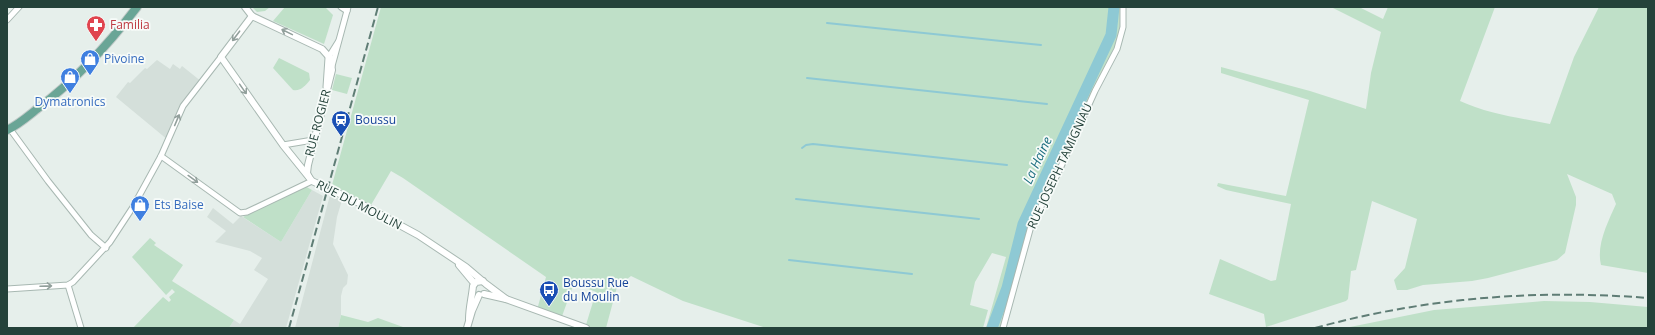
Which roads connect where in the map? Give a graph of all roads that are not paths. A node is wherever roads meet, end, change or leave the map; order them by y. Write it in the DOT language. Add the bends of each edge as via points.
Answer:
graph roads {
  1 [pos="20,7"];
  2 [pos="137,7"];
  3 [pos="245,7"];
  4 [pos="341,7"];
  5 [pos="1123,7"];
  6 [pos="348,9"];
  7 [pos="252,16"];
  8 [pos="7,20"];
  9 [pos="338,42"];
  10 [pos="327,52"];
  11 [pos="221,57"];
  12 [pos="332,66"];
  13 [pos="326,92"];
  14 [pos="8,130"];
  15 [pos="313,140"];
  16 [pos="283,145"];
  17 [pos="161,156"];
  18 [pos="312,180"];
  19 [pos="106,248"];
  20 [pos="454,260"];
  21 [pos="474,283"];
  22 [pos="484,283"];
  23 [pos="68,285"];
  24 [pos="7,289"];
  25 [pos="479,294"];
  26 [pos="506,298"];
  27 [pos="82,328"];
  28 [pos="468,328"];
  29 [pos="586,328"];
  30 [pos="1003,328"];
  1 -- 8 [label="street"];
  2 -- 14 [label="main road" via="117,34 85,67 52,98"];
  3 -- 7 [label="street"];
  4 -- 6 [label="street"];
  5 -- 30 [label="street, RUE JOSEPH TAMIGNIAU" via="1123,27 1117,49 1031,226"];
  6 -- 9 [label="street"];
  10 -- 7 [label="street, one-way"];
  7 -- 11 [label="street, one-way"];
  9 -- 10 [label="street"];
  9 -- 12 [label="street"];
  10 -- 12 [label="street"];
  10 -- 13 [label="street"];
  11 -- 16 [label="street, RUE DU MOULIN, one-way"];
  17 -- 11 [label="street, one-way" via="183,106"];
  12 -- 13 [label="street, RUE ROGIER"];
  13 -- 15 [label="street, RUE ROGIER"];
  14 -- 19 [label="street" via="91,235"];
  15 -- 16 [label="street"];
  15 -- 18 [label="street, RUE ROGIER" via="307,170"];
  16 -- 18 [label="street, RUE DU MOULIN"];
  17 -- 18 [label="street, one-way" via="240,213 247,212"];
  17 -- 19 [label="street" via="133,207"];
  18 -- 20 [label="street, RUE DU MOULIN" via="411,231"];
  19 -- 23 [label="street"];
  20 -- 21 [label="street, RUE DU MOULIN"];
  20 -- 22 [label="street, RUE DU MOULIN"];
  21 -- 22 [label="street"];
  21 -- 25 [label="street"];
  22 -- 25 [label="street" via="487,289"];
  22 -- 26 [label="street, RUE DU MOULIN"];
  24 -- 23 [label="street, one-way"];
  23 -- 27 [label="street"];
  25 -- 26 [label="street, RUE DU MOULIN"];
  25 -- 28 [label="street"];
  26 -- 29 [label="street, RUE DU MOULIN"];
}
